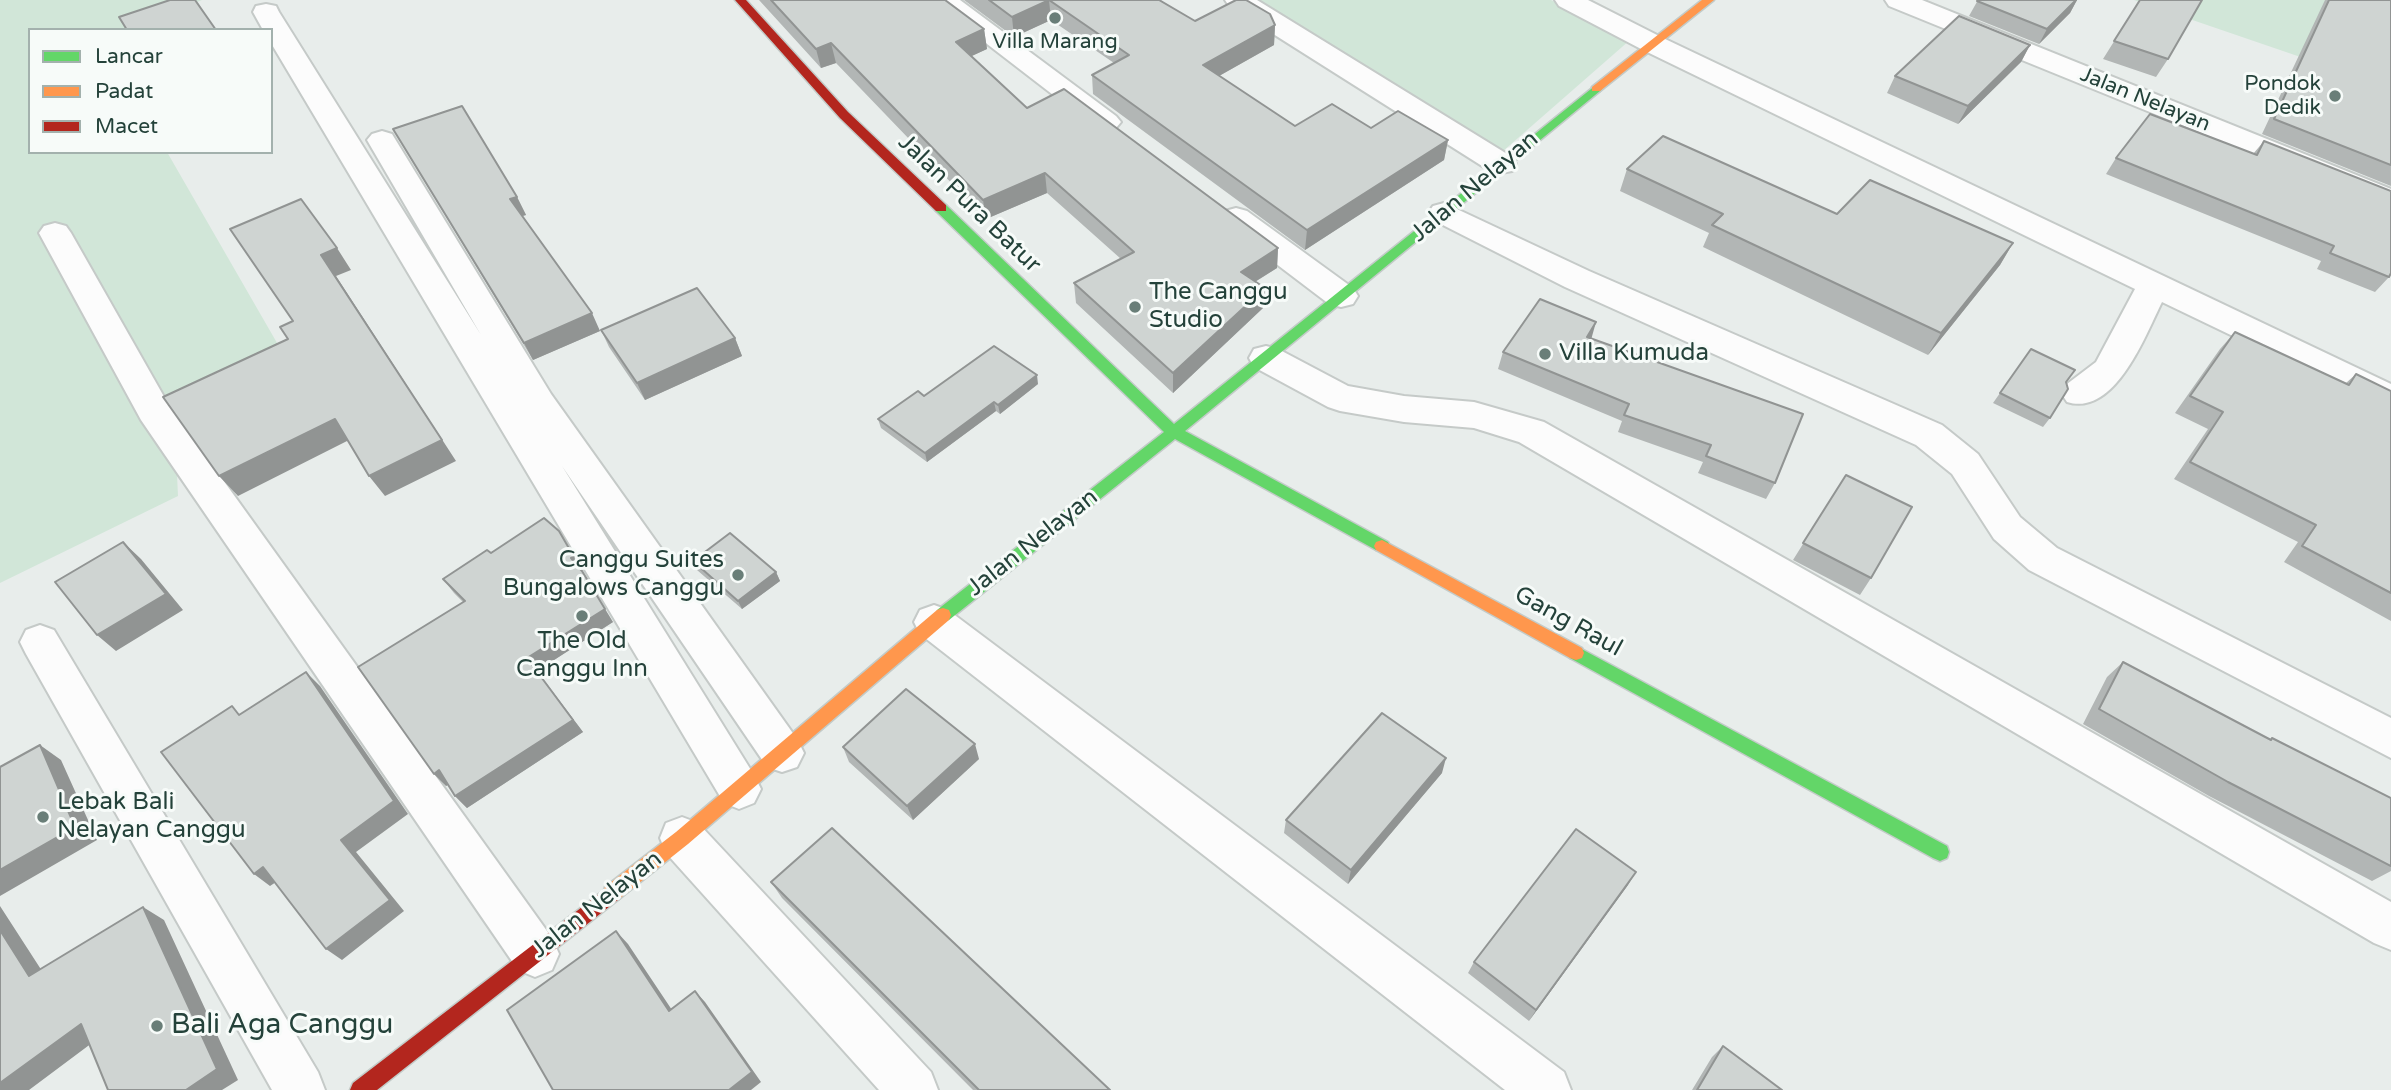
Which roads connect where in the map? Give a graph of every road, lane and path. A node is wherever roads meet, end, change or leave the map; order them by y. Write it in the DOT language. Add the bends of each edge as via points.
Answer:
graph roads {
  1 [pos="740,0"];
  2 [pos="943,0"];
  3 [pos="1238,0"];
  4 [pos="1568,0"];
  5 [pos="1709,0"];
  6 [pos="1898,0"];
  7 [pos="266,12"];
  8 [pos="1653,44"];
  9 [pos="382,140"];
  10 [pos="1133,142"];
  11 [pos="1501,164"];
  12 [pos="1210,198"];
  13 [pos="2391,200"];
  14 [pos="1444,214"];
  15 [pos="55,233"];
  16 [pos="2154,284"];
  17 [pos="1341,296"];
  18 [pos="1266,358"];
  19 [pos="2079,393"];
  20 [pos="2391,399"];
  21 [pos="1174,432"];
  22 [pos="934,622"];
  23 [pos="40,642"];
  24 [pos="2391,739"];
  25 [pos="782,753"];
  26 [pos="739,789"];
  27 [pos="682,838"];
  28 [pos="1940,852"];
  29 [pos="2391,927"];
  30 [pos="535,954"];
  31 [pos="300,1090"];
  32 [pos="360,1090"];
  33 [pos="913,1090"];
  34 [pos="1546,1090"];
  1 -- 21 [label="street, Jalan Pura Batur" via="844,115"];
  2 -- 10 [label="street"];
  3 -- 11 [label="street"];
  4 -- 8 [label="street"];
  5 -- 8 [label="street, Jalan Nelayan"];
  6 -- 13 [label="street, Jalan Nelayan"];
  7 -- 26 [label="street"];
  8 -- 11 [label="street, Jalan Nelayan"];
  8 -- 16 [label="street"];
  9 -- 25 [label="street" via="538,403"];
  11 -- 14 [label="street, Jalan Nelayan"];
  12 -- 17 [label="street"];
  14 -- 17 [label="street, Jalan Nelayan"];
  14 -- 24 [label="street" via="1577,279 1929,435 1965,464 2007,528 2043,559"];
  15 -- 30 [label="street" via="155,411"];
  16 -- 19 [label="street" via="2108,371"];
  16 -- 20 [label="street"];
  17 -- 18 [label="street, Jalan Nelayan"];
  18 -- 21 [label="street, Jalan Nelayan"];
  18 -- 29 [label="street" via="1339,398 1474,415 1531,432"];
  21 -- 22 [label="street, Jalan Nelayan"];
  21 -- 28 [label="street, Gang Raul"];
  22 -- 25 [label="street, Jalan Nelayan"];
  22 -- 34 [label="street"];
  23 -- 31 [label="street"];
  25 -- 26 [label="street, Jalan Nelayan"];
  26 -- 27 [label="street, Jalan Nelayan"];
  27 -- 30 [label="street, Jalan Nelayan"];
  27 -- 33 [label="street"];
  30 -- 32 [label="street, Jalan Nelayan"];
}
